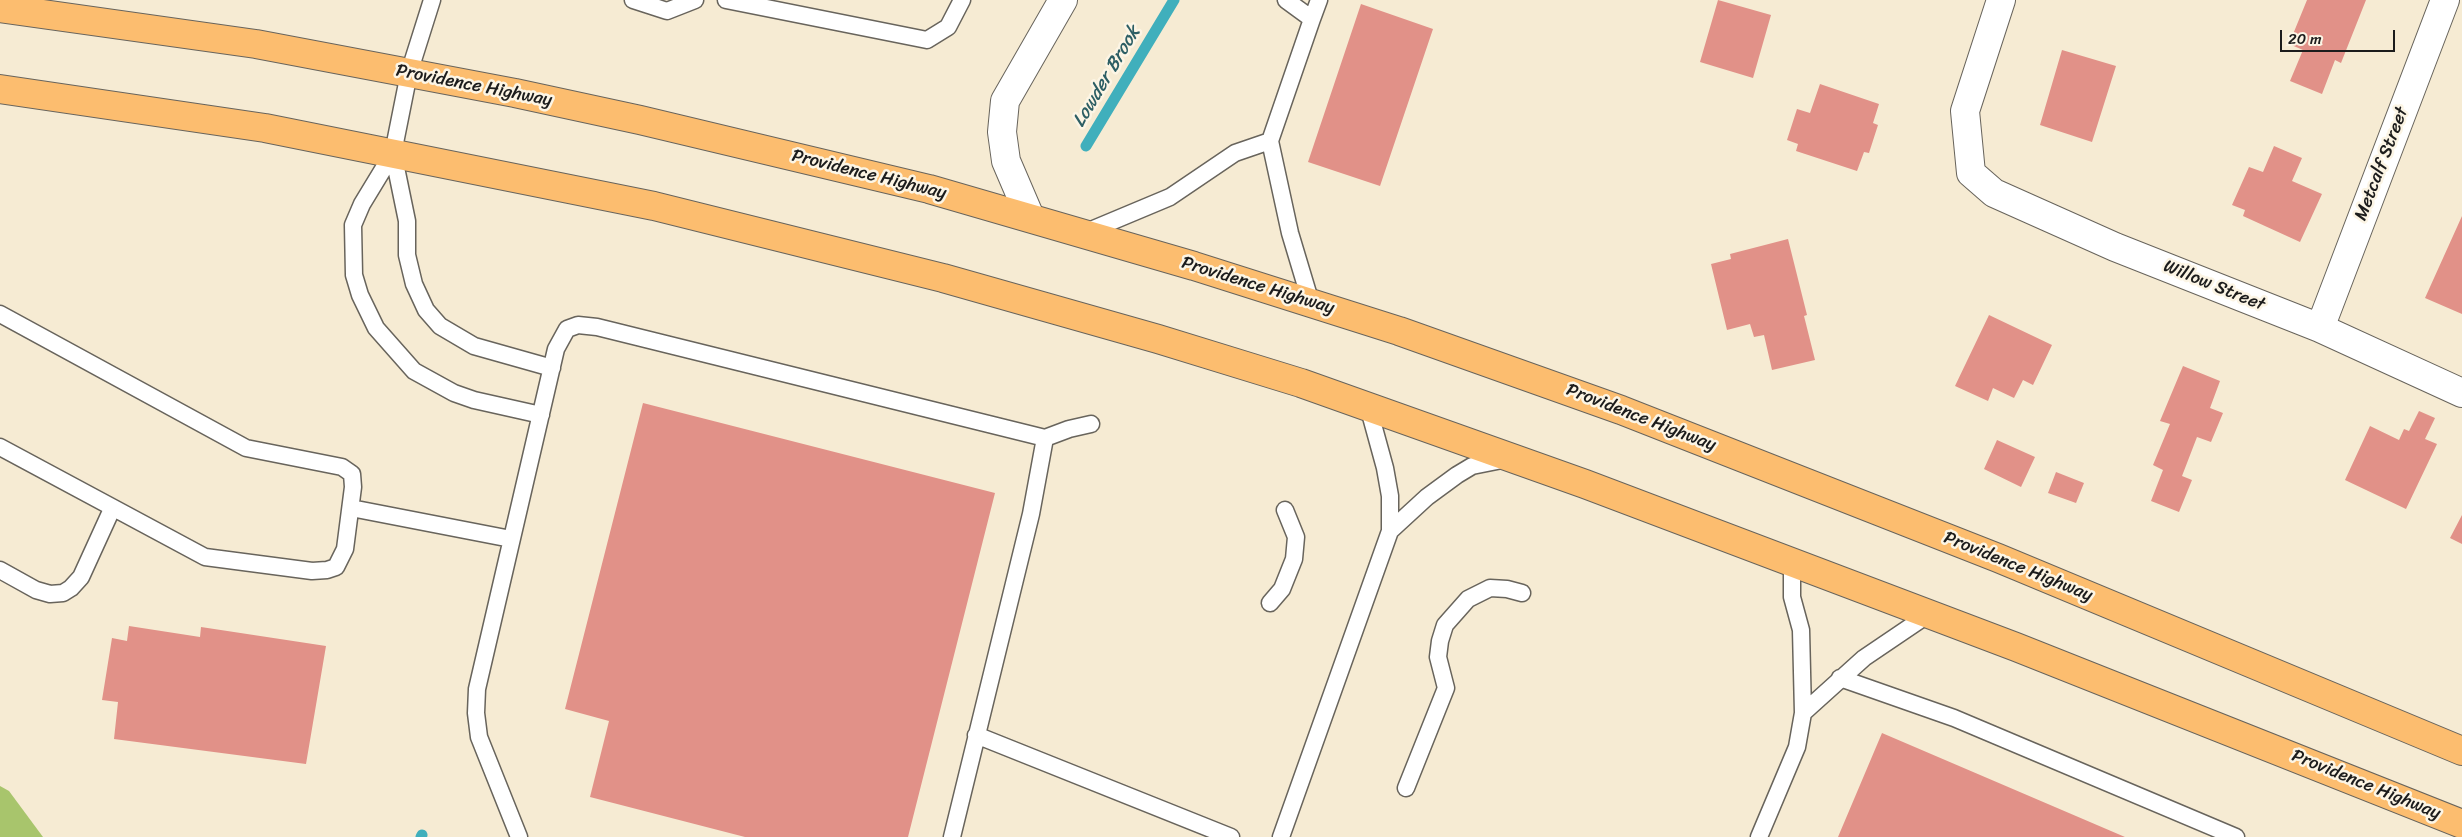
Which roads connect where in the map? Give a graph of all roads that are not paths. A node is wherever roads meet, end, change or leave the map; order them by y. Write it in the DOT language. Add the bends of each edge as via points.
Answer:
graph roads {
  1 [pos="432,0"];
  2 [pos="633,0"];
  3 [pos="695,0"];
  4 [pos="726,0"];
  5 [pos="962,0"];
  6 [pos="1063,0"];
  7 [pos="1286,0"];
  8 [pos="1320,0"];
  9 [pos="2001,0"];
  10 [pos="2444,0"];
  11 [pos="0,8"];
  12 [pos="1312,20"];
  13 [pos="409,73"];
  14 [pos="0,89"];
  15 [pos="1270,140"];
  16 [pos="393,153"];
  17 [pos="1030,217"];
  18 [pos="1084,233"];
  19 [pos="1311,302"];
  20 [pos="0,314"];
  21 [pos="2320,328"];
  22 [pos="552,368"];
  23 [pos="2462,392"];
  24 [pos="1368,406"];
  25 [pos="541,415"];
  26 [pos="1091,424"];
  27 [pos="1045,438"];
  28 [pos="0,448"];
  29 [pos="1513,458"];
  30 [pos="351,508"];
  31 [pos="112,509"];
  32 [pos="1285,510"];
  33 [pos="1390,531"];
  34 [pos="512,539"];
  35 [pos="1792,561"];
  36 [pos="0,570"];
  37 [pos="1522,593"];
  38 [pos="1270,603"];
  39 [pos="1929,614"];
  40 [pos="1840,678"];
  41 [pos="1803,713"];
  42 [pos="976,735"];
  43 [pos="2462,751"];
  44 [pos="1406,788"];
  45 [pos="2462,824"];
  46 [pos="519,837"];
  47 [pos="952,837"];
  48 [pos="1231,837"];
  49 [pos="1281,837"];
  50 [pos="1759,837"];
  51 [pos="2236,837"];
  1 -- 13 [label="lane"];
  2 -- 3 [label="lane" via="667,11"];
  4 -- 5 [label="lane" via="927,40 948,27"];
  6 -- 17 [label="street" via="1005,101 1002,132 1006,161"];
  7 -- 12 [label="lane"];
  8 -- 12 [label="lane"];
  9 -- 21 [label="street, Willow Street" via="1965,111 1971,173 1994,193"];
  10 -- 21 [label="street, Metcalf Street"];
  11 -- 13 [label="highway, Providence Highway" via="256,44"];
  12 -- 15 [label="lane"];
  13 -- 16 [label="lane"];
  13 -- 17 [label="highway, Providence Highway" via="688,130 883,177"];
  14 -- 16 [label="highway, Providence Highway" via="236,123"];
  15 -- 18 [label="lane" via="1235,153 1170,197"];
  15 -- 19 [label="lane" via="1290,233"];
  16 -- 22 [label="lane" via="406,221 407,254 414,284 426,310 440,326 474,346"];
  16 -- 24 [label="highway, Providence Highway" via="663,208 943,278 1158,340"];
  16 -- 25 [label="lane" via="353,225 354,275 376,328 414,371 431,381 474,400"];
  17 -- 18 [label="highway, Providence Highway"];
  18 -- 19 [label="highway, Providence Highway"];
  19 -- 43 [label="highway, Providence Highway" via="1545,382 1766,466 1998,558"];
  20 -- 30 [label="lane" via="246,448 342,467 352,474"];
  21 -- 23 [label="street, Willow Street"];
  22 -- 25 [label="lane"];
  22 -- 27 [label="lane" via="556,349 567,329 578,325 597,327"];
  24 -- 29 [label="highway, Providence Highway"];
  24 -- 33 [label="lane" via="1386,468"];
  25 -- 34 [label="lane"];
  26 -- 27 [label="lane" via="1069,428"];
  27 -- 42 [label="lane" via="1031,514"];
  28 -- 31 [label="lane"];
  29 -- 33 [label="lane" via="1472,466 1427,497"];
  29 -- 35 [label="highway, Providence Highway"];
  30 -- 31 [label="lane" via="345,550 336,567 312,571 205,557"];
  30 -- 34 [label="lane"];
  31 -- 36 [label="lane" via="81,577 63,593 36,590"];
  32 -- 38 [label="lane" via="1296,538 1294,559 1282,589"];
  33 -- 49 [label="lane"];
  34 -- 46 [label="lane" via="477,689 476,713 486,756"];
  35 -- 39 [label="highway, Providence Highway"];
  35 -- 41 [label="lane" via="1792,597 1801,630"];
  37 -- 44 [label="lane" via="1507,588 1490,588 1468,600 1445,625 1438,656 1446,688"];
  39 -- 40 [label="lane"];
  39 -- 45 [label="highway, Providence Highway"];
  40 -- 41 [label="lane"];
  40 -- 51 [label="lane" via="1954,718"];
  41 -- 50 [label="lane" via="1797,747"];
  42 -- 47 [label="lane"];
  42 -- 48 [label="lane"];
}
